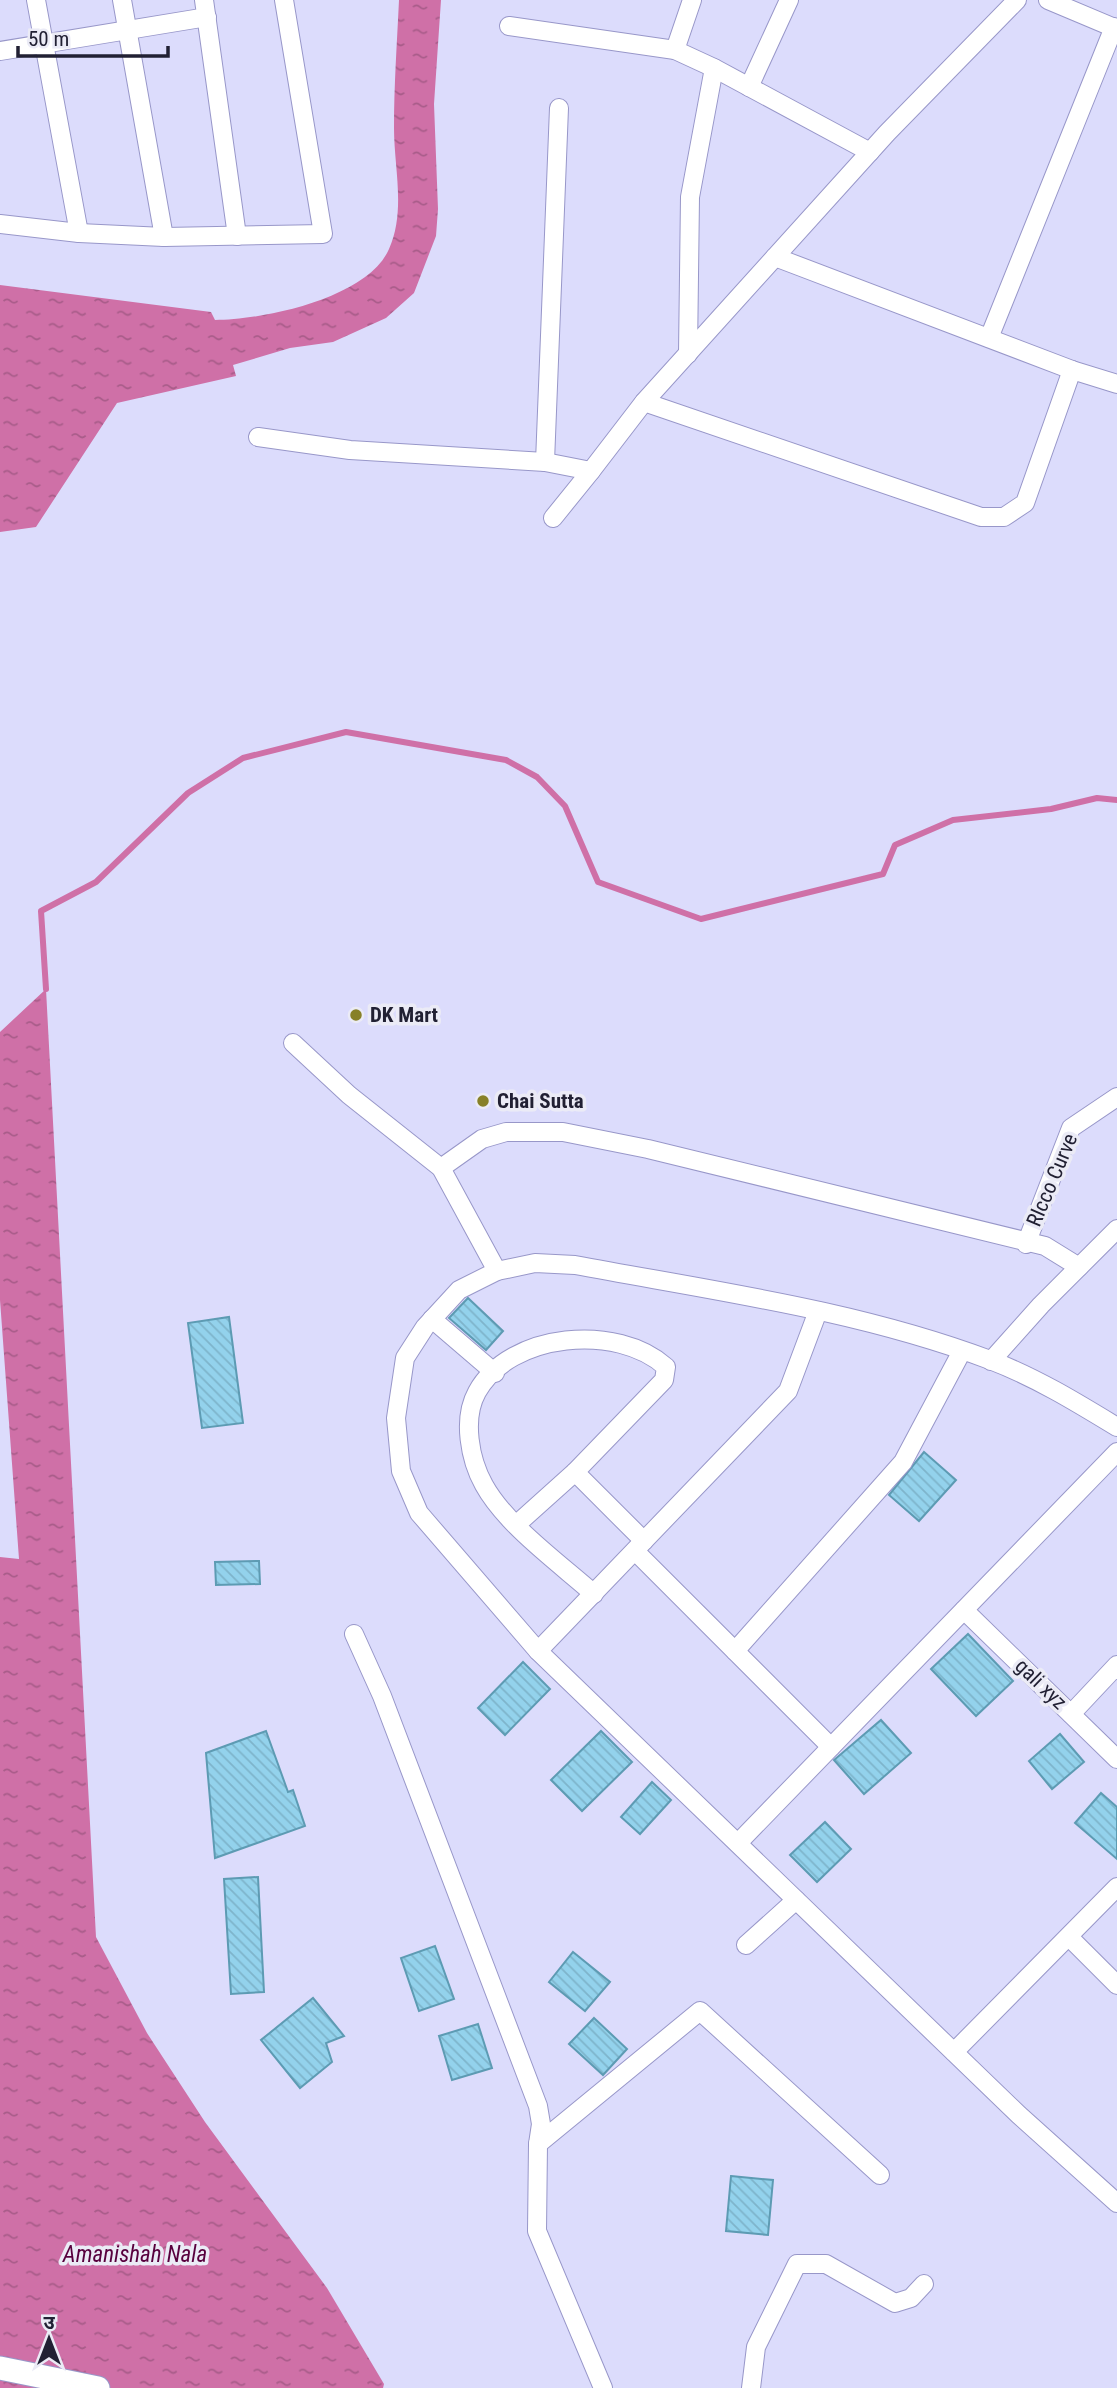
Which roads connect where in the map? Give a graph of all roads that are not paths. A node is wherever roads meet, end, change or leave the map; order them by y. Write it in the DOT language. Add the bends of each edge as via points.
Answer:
graph roads {
  1 [pos="36,0"];
  2 [pos="122,0"];
  3 [pos="284,0"];
  4 [pos="692,0"];
  5 [pos="789,0"];
  6 [pos="1017,0"];
  7 [pos="1048,0"];
  8 [pos="205,8"];
  9 [pos="509,26"];
  10 [pos="1115,28"];
  11 [pos="127,32"];
  12 [pos="43,44"];
  13 [pos="675,50"];
  14 [pos="0,51"];
  15 [pos="714,68"];
  16 [pos="749,87"];
  17 [pos="559,108"];
  18 [pos="870,152"];
  19 [pos="0,224"];
  20 [pos="79,233"];
  21 [pos="237,236"];
  22 [pos="164,237"];
  23 [pos="775,257"];
  24 [pos="989,338"];
  25 [pos="688,354"];
  26 [pos="1072,370"];
  27 [pos="1116,380"];
  28 [pos="644,402"];
  29 [pos="258,437"];
  30 [pos="545,462"];
  31 [pos="591,471"];
  32 [pos="553,518"];
  33 [pos="293,1043"];
  34 [pos="1117,1097"];
  35 [pos="441,1168"];
  36 [pos="1117,1229"];
  37 [pos="1026,1244"];
  38 [pos="1079,1267"];
  39 [pos="497,1270"];
  40 [pos="818,1311"];
  41 [pos="432,1319"];
  42 [pos="962,1351"];
  43 [pos="991,1361"];
  44 [pos="495,1373"];
  45 [pos="1117,1427"];
  46 [pos="1117,1452"];
  47 [pos="575,1472"];
  48 [pos="516,1525"];
  49 [pos="639,1546"];
  50 [pos="594,1594"];
  51 [pos="964,1610"];
  52 [pos="354,1634"];
  53 [pos="538,1651"];
  54 [pos="735,1651"];
  55 [pos="1117,1665"];
  56 [pos="1071,1714"];
  57 [pos="831,1747"];
  58 [pos="1117,1759"];
  59 [pos="738,1843"];
  60 [pos="1117,1887"];
  61 [pos="796,1900"];
  62 [pos="1070,1938"];
  63 [pos="746,1945"];
  64 [pos="1117,1985"];
  65 [pos="954,2052"];
  66 [pos="538,2144"];
  67 [pos="880,2175"];
  68 [pos="1117,2203"];
  69 [pos="924,2284"];
  70 [pos="0,2368"];
  71 [pos="99,2388"];
  72 [pos="603,2388"];
  73 [pos="751,2388"];
  1 -- 12 [label="street"];
  2 -- 11 [label="street"];
  3 -- 21 [label="street" via="323,234"];
  4 -- 13 [label="street"];
  5 -- 16 [label="street"];
  6 -- 18 [label="street"];
  7 -- 10 [label="street"];
  8 -- 11 [label="street"];
  8 -- 21 [label="street"];
  9 -- 13 [label="street"];
  10 -- 24 [label="street"];
  11 -- 12 [label="street"];
  11 -- 22 [label="street"];
  12 -- 14 [label="street"];
  12 -- 20 [label="street"];
  13 -- 15 [label="street"];
  15 -- 16 [label="street"];
  15 -- 25 [label="street" via="690,197"];
  16 -- 18 [label="street"];
  17 -- 30 [label="street"];
  18 -- 23 [label="street"];
  19 -- 20 [label="street"];
  20 -- 22 [label="street"];
  21 -- 22 [label="street"];
  23 -- 24 [label="street"];
  23 -- 25 [label="street"];
  24 -- 26 [label="street"];
  25 -- 28 [label="street"];
  26 -- 27 [label="street"];
  26 -- 28 [label="street" via="1025,503 1004,517 981,517"];
  28 -- 31 [label="street"];
  29 -- 30 [label="street" via="350,450"];
  30 -- 31 [label="street"];
  31 -- 32 [label="street"];
  33 -- 35 [label="street" via="349,1095"];
  34 -- 37 [label="street, RIcco Curve" via="1071,1128"];
  35 -- 37 [label="street" via="482,1139 506,1132 563,1132 674,1155"];
  35 -- 39 [label="street"];
  36 -- 38 [label="street"];
  37 -- 38 [label="street" via="1045,1246"];
  38 -- 43 [label="street"];
  39 -- 40 [label="street" via="535,1263 575,1265"];
  39 -- 41 [label="street" via="459,1290"];
  40 -- 42 [label="street"];
  40 -- 49 [label="street" via="788,1391"];
  41 -- 44 [label="street"];
  41 -- 53 [label="street" via="405,1358 396,1418 401,1471 419,1513"];
  42 -- 43 [label="street"];
  42 -- 54 [label="street" via="902,1462"];
  43 -- 45 [label="street" via="1052,1388"];
  44 -- 47 [label="street" via="524,1350 573,1340 606,1340 653,1356 666,1367 664,1380"];
  44 -- 48 [label="street" via="477,1392 469,1425 473,1457 484,1486"];
  46 -- 51 [label="street"];
  47 -- 48 [label="street"];
  47 -- 49 [label="street"];
  48 -- 50 [label="street"];
  49 -- 50 [label="street"];
  49 -- 54 [label="street"];
  50 -- 53 [label="street"];
  51 -- 56 [label="street, gali xyz"];
  51 -- 57 [label="street"];
  52 -- 66 [label="street" via="382,1696 538,2106"];
  53 -- 59 [label="street"];
  54 -- 57 [label="street"];
  55 -- 56 [label="street"];
  56 -- 58 [label="street, gali xyz"];
  57 -- 59 [label="street"];
  59 -- 61 [label="street"];
  60 -- 62 [label="street"];
  61 -- 63 [label="street"];
  61 -- 65 [label="street"];
  62 -- 64 [label="street"];
  62 -- 65 [label="street"];
  65 -- 68 [label="street"];
  66 -- 67 [label="street" via="700,2011"];
  66 -- 72 [label="street" via="537,2231"];
  69 -- 73 [label="street" via="911,2298 895,2303 826,2264 797,2264 756,2347"];
  70 -- 71 [label="street"];
}
